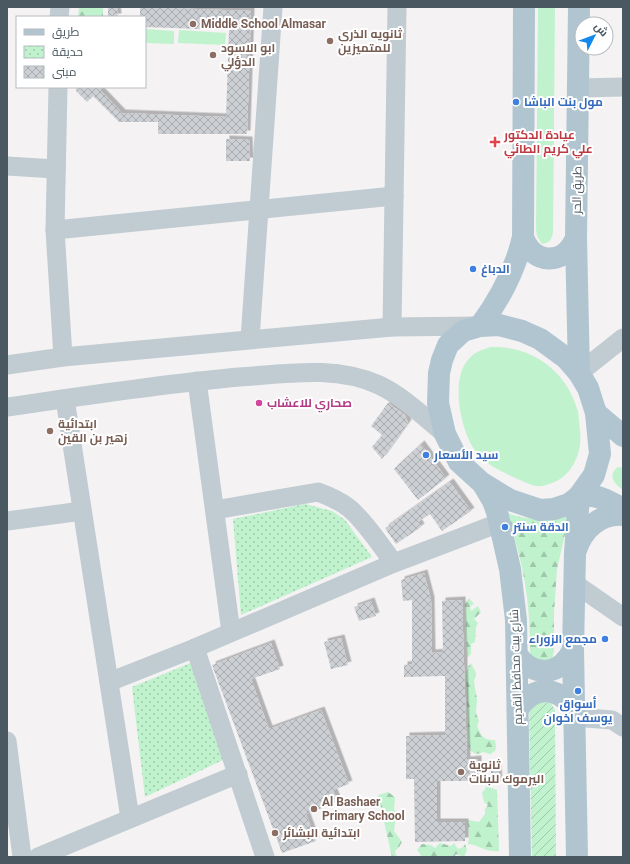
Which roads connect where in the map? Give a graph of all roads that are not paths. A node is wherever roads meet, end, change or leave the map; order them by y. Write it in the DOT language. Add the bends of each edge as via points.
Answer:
graph roads {
  1 [pos="273,7"];
  2 [pos="397,7"];
  3 [pos="524,7"];
  4 [pos="579,7"];
  5 [pos="623,87"];
  6 [pos="58,88"];
  7 [pos="579,88"];
  8 [pos="7,166"];
  9 [pos="56,169"];
  10 [pos="394,196"];
  11 [pos="259,210"];
  12 [pos="55,230"];
  13 [pos="523,237"];
  14 [pos="576,238"];
  15 [pos="480,326"];
  16 [pos="392,327"];
  17 [pos="623,338"];
  18 [pos="250,339"];
  19 [pos="62,357"];
  20 [pos="7,365"];
  21 [pos="579,374"];
  22 [pos="197,381"];
  23 [pos="64,399"];
  24 [pos="7,407"];
  25 [pos="596,413"];
  26 [pos="445,434"];
  27 [pos="623,436"];
  28 [pos="482,484"];
  29 [pos="578,496"];
  30 [pos="623,509"];
  31 [pos="215,510"];
  32 [pos="82,511"];
  33 [pos="623,515"];
  34 [pos="7,522"];
  35 [pos="499,523"];
  36 [pos="575,553"];
  37 [pos="394,563"];
  38 [pos="574,583"];
  39 [pos="623,617"];
  40 [pos="231,632"];
  41 [pos="195,648"];
  42 [pos="573,650"];
  43 [pos="517,655"];
  44 [pos="109,682"];
  45 [pos="518,710"];
  46 [pos="574,713"];
  47 [pos="623,727"];
  48 [pos="7,741"];
  49 [pos="238,774"];
  50 [pos="130,818"];
  51 [pos="22,857"];
  52 [pos="38,857"];
  53 [pos="266,857"];
  54 [pos="520,857"];
  55 [pos="577,857"];
  1 -- 11 [label="street"];
  2 -- 10 [label="street"];
  3 -- 13 [label="main road"];
  4 -- 7 [label="main road, طريق الحر"];
  5 -- 7 [label="street"];
  6 -- 9 [label="street"];
  7 -- 14 [label="main road, طريق الحر"];
  8 -- 9 [label="street"];
  9 -- 12 [label="street"];
  10 -- 11 [label="street"];
  10 -- 16 [label="street"];
  11 -- 12 [label="street"];
  11 -- 18 [label="street"];
  12 -- 19 [label="street"];
  13 -- 14 [label="main road" via="530,251 545,258 561,256 568,252"];
  13 -- 15 [label="main road" via="504,290"];
  14 -- 21 [label="main road, طريق الحر"];
  15 -- 16 [label="street"];
  15 -- 21 [label="main road" via="499,325 540,339 566,358"];
  15 -- 26 [label="main road" via="463,331 448,345 442,360 438,403"];
  16 -- 18 [label="street"];
  17 -- 21 [label="street"];
  18 -- 19 [label="street"];
  19 -- 20 [label="street"];
  21 -- 25 [label="main road" via="588,388"];
  22 -- 23 [label="street"];
  22 -- 26 [label="street" via="310,372 354,377 394,393"];
  22 -- 31 [label="street"];
  23 -- 24 [label="street"];
  23 -- 32 [label="street"];
  25 -- 27 [label="main road"];
  25 -- 29 [label="main road" via="600,454 594,476"];
  26 -- 28 [label="main road" via="459,462"];
  28 -- 29 [label="main road" via="510,500 540,510 569,504"];
  28 -- 35 [label="main road, شارع بيت محافظ القديم" via="498,512"];
  29 -- 30 [label="main road" via="587,494 598,497"];
  29 -- 36 [label="main road"];
  31 -- 37 [label="street" via="318,492 334,498 348,508"];
  31 -- 40 [label="street"];
  32 -- 34 [label="street"];
  32 -- 44 [label="street"];
  33 -- 36 [label="main road" via="603,517 596,522 583,537"];
  35 -- 37 [label="street"];
  35 -- 43 [label="main road, شارع بيت محافظ القديم" via="510,569"];
  36 -- 38 [label="main road"];
  37 -- 40 [label="street"];
  38 -- 39 [label="street"];
  38 -- 42 [label="main road"];
  40 -- 41 [label="street"];
  41 -- 44 [label="street"];
  41 -- 49 [label="street"];
  42 -- 43 [label="main road" via="563,664 546,671 529,667"];
  42 -- 46 [label="main road"];
  43 -- 45 [label="main road, شارع بيت محافظ القديم"];
  44 -- 50 [label="street"];
  45 -- 46 [label="main road" via="529,696 554,692 568,701"];
  45 -- 54 [label="main road, شارع بيت محافظ القديم"];
  46 -- 47 [label="street" via="612,720"];
  46 -- 55 [label="main road"];
  48 -- 51 [label="street"];
  49 -- 50 [label="street"];
  49 -- 53 [label="street"];
  50 -- 52 [label="street"];
}
